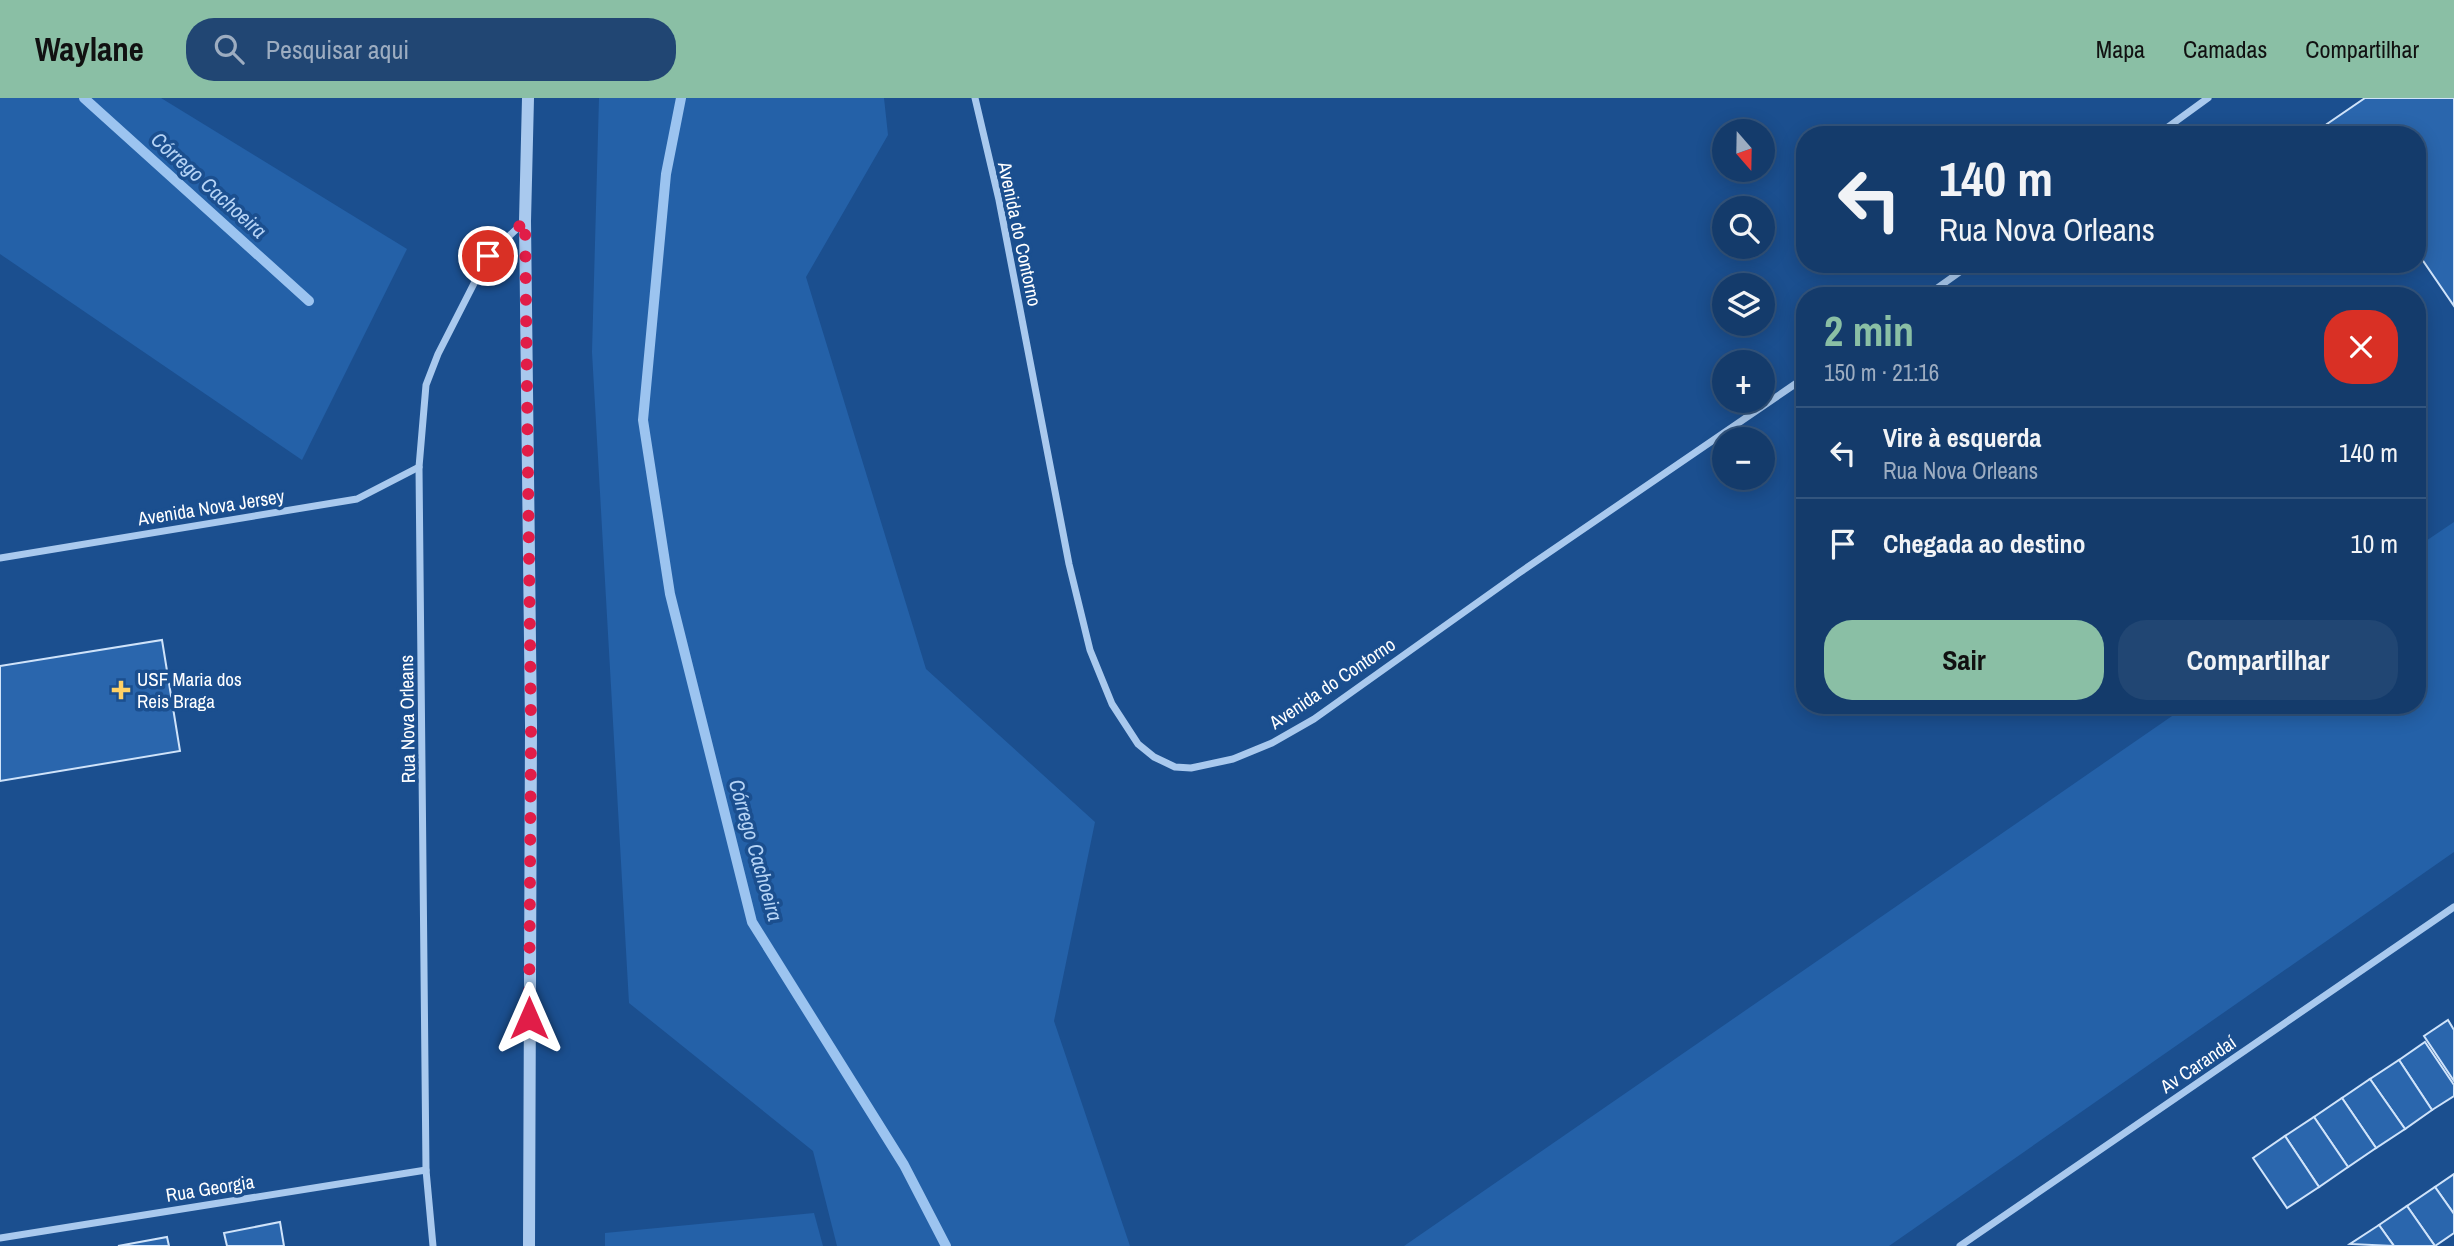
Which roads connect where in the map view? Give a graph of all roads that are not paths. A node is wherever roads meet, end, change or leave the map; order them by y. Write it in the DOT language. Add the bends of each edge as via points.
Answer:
graph roads {
  1 [pos="528,98"];
  2 [pos="975,98"];
  3 [pos="2208,98"];
  4 [pos="2169,126"];
  5 [pos="525,221"];
  6 [pos="1958,273"];
  7 [pos="1939,287"];
  8 [pos="1796,383"];
  9 [pos="419,467"];
  10 [pos="0,558"];
  11 [pos="2454,907"];
  12 [pos="426,1170"];
  13 [pos="0,1238"];
  14 [pos="433,1246"];
  15 [pos="529,1246"];
  16 [pos="1961,1246"];
  1 -- 5 [label="street"];
  2 -- 8 [label="street, Avenida do Contorno" via="1090,650 1112,704 1138,744 1175,767 1233,758 1314,719"];
  3 -- 4 [label="street"];
  5 -- 9 [label="street, Rua Nova Orleans" via="488,256 438,354 426,386"];
  5 -- 15 [label="street" via="531,726"];
  6 -- 7 [label="street"];
  9 -- 10 [label="street, Avenida Nova Jersey" via="357,499"];
  9 -- 12 [label="street, Rua Nova Orleans"];
  11 -- 16 [label="street, Av Carandaí"];
  12 -- 13 [label="street, Rua Georgia"];
  12 -- 14 [label="street, Rua Nova Orleans"];
}
